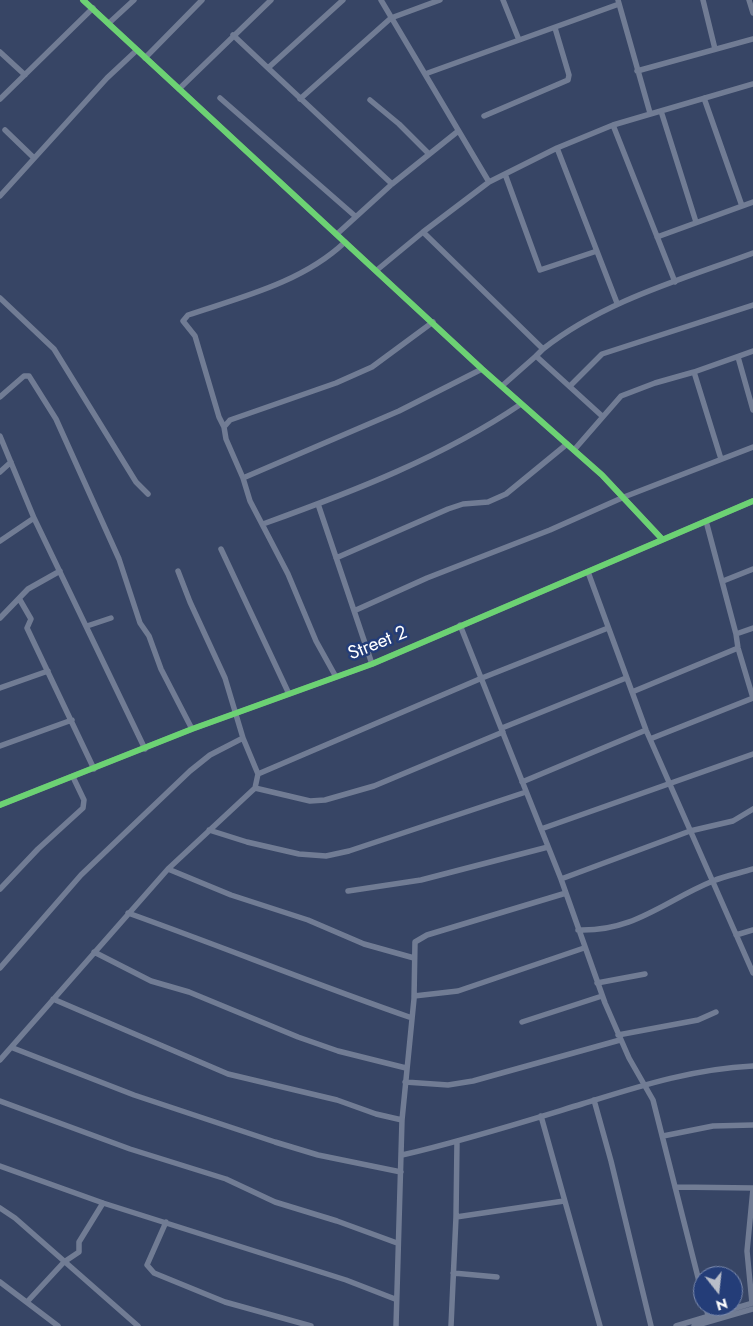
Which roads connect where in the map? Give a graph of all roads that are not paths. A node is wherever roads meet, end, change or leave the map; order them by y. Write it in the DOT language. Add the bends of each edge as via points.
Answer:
graph roads {
  1 [pos="83,0"];
  2 [pos="134,0"];
  3 [pos="202,0"];
  4 [pos="270,0"];
  5 [pos="343,0"];
  6 [pos="381,0"];
  7 [pos="440,0"];
  8 [pos="503,0"];
  9 [pos="703,0"];
  10 [pos="749,0"];
  11 [pos="618,2"];
  12 [pos="93,8"];
  13 [pos="753,13"];
  14 [pos="391,18"];
  15 [pos="109,23"];
  16 [pos="555,28"];
  17 [pos="233,35"];
  18 [pos="753,39"];
  19 [pos="519,40"];
  20 [pos="715,49"];
  21 [pos="136,50"];
  22 [pos="0,52"];
  23 [pos="146,58"];
  24 [pos="268,68"];
  25 [pos="637,71"];
  26 [pos="425,74"];
  27 [pos="25,75"];
  28 [pos="752,86"];
  29 [pos="179,89"];
  30 [pos="220,98"];
  31 [pos="704,98"];
  32 [pos="300,99"];
  33 [pos="0,100"];
  34 [pos="370,100"];
  35 [pos="661,111"];
  36 [pos="650,113"];
  37 [pos="484,116"];
  38 [pos="613,125"];
  39 [pos="5,130"];
  40 [pos="458,132"];
  41 [pos="557,148"];
  42 [pos="429,154"];
  43 [pos="34,158"];
  44 [pos="505,174"];
  45 [pos="489,182"];
  46 [pos="392,184"];
  47 [pos="0,196"];
  48 [pos="753,202"];
  49 [pos="742,206"];
  50 [pos="355,216"];
  51 [pos="696,222"];
  52 [pos="423,232"];
  53 [pos="337,234"];
  54 [pos="657,237"];
  55 [pos="346,242"];
  56 [pos="597,251"];
  57 [pos="753,253"];
  58 [pos="377,270"];
  59 [pos="675,282"];
  60 [pos="0,298"];
  61 [pos="617,303"];
  62 [pos="753,305"];
  63 [pos="433,322"];
  64 [pos="543,350"];
  65 [pos="753,351"];
  66 [pos="536,356"];
  67 [pos="738,357"];
  68 [pos="482,368"];
  69 [pos="694,372"];
  70 [pos="502,386"];
  71 [pos="570,386"];
  72 [pos="0,397"];
  73 [pos="522,404"];
  74 [pos="753,410"];
  75 [pos="602,416"];
  76 [pos="224,427"];
  77 [pos="0,436"];
  78 [pos="568,444"];
  79 [pos="753,447"];
  80 [pos="574,450"];
  81 [pos="721,459"];
  82 [pos="11,462"];
  83 [pos="0,472"];
  84 [pos="243,478"];
  85 [pos="148,494"];
  86 [pos="624,497"];
  87 [pos="753,502"];
  88 [pos="318,504"];
  89 [pos="34,518"];
  90 [pos="706,521"];
  91 [pos="262,524"];
  92 [pos="662,539"];
  93 [pos="0,541"];
  94 [pos="221,549"];
  95 [pos="336,558"];
  96 [pos="753,569"];
  97 [pos="60,571"];
  98 [pos="178,571"];
  99 [pos="588,572"];
  100 [pos="723,582"];
  101 [pos="20,600"];
  102 [pos="356,610"];
  103 [pos="0,618"];
  104 [pos="110,618"];
  105 [pos="460,625"];
  106 [pos="87,626"];
  107 [pos="608,628"];
  108 [pos="753,628"];
  109 [pos="736,634"];
  110 [pos="738,648"];
  111 [pos="372,664"];
  112 [pos="48,671"];
  113 [pos="336,677"];
  114 [pos="482,678"];
  115 [pos="626,678"];
  116 [pos="0,688"];
  117 [pos="752,689"];
  118 [pos="632,692"];
  119 [pos="288,694"];
  120 [pos="753,698"];
  121 [pos="236,712"];
  122 [pos="72,720"];
  123 [pos="192,729"];
  124 [pos="503,730"];
  125 [pos="646,730"];
  126 [pos="242,738"];
  127 [pos="650,739"];
  128 [pos="0,746"];
  129 [pos="145,749"];
  130 [pos="753,754"];
  131 [pos="94,769"];
  132 [pos="258,774"];
  133 [pos="73,777"];
  134 [pos="522,782"];
  135 [pos="668,783"];
  136 [pos="255,788"];
  137 [pos="526,792"];
  138 [pos="0,805"];
  139 [pos="753,809"];
  140 [pos="541,829"];
  141 [pos="209,830"];
  142 [pos="690,831"];
  143 [pos="548,847"];
  144 [pos="168,869"];
  145 [pos="753,869"];
  146 [pos="561,879"];
  147 [pos="713,881"];
  148 [pos="0,889"];
  149 [pos="348,891"];
  150 [pos="566,893"];
  151 [pos="128,913"];
  152 [pos="578,930"];
  153 [pos="753,930"];
  154 [pos="736,936"];
  155 [pos="584,948"];
  156 [pos="94,952"];
  157 [pos="414,958"];
  158 [pos="0,968"];
  159 [pos="645,974"];
  160 [pos="753,974"];
  161 [pos="597,983"];
  162 [pos="414,996"];
  163 [pos="602,996"];
  164 [pos="54,999"];
  165 [pos="716,1012"];
  166 [pos="412,1018"];
  167 [pos="522,1022"];
  168 [pos="619,1037"];
  169 [pos="13,1048"];
  170 [pos="0,1060"];
  171 [pos="753,1066"];
  172 [pos="406,1068"];
  173 [pos="405,1082"];
  174 [pos="644,1083"];
  175 [pos="594,1100"];
  176 [pos="0,1101"];
  177 [pos="541,1116"];
  178 [pos="402,1120"];
  179 [pos="753,1125"];
  180 [pos="663,1136"];
  181 [pos="457,1142"];
  182 [pos="402,1155"];
  183 [pos="0,1166"];
  184 [pos="401,1172"];
  185 [pos="675,1187"];
  186 [pos="753,1189"];
  187 [pos="564,1201"];
  188 [pos="103,1203"];
  189 [pos="0,1208"];
  190 [pos="456,1217"];
  191 [pos="166,1222"];
  192 [pos="397,1243"];
  193 [pos="64,1262"];
  194 [pos="695,1266"];
  195 [pos="454,1273"];
  196 [pos="497,1277"];
  197 [pos="0,1282"];
  198 [pos="395,1299"];
  199 [pos="27,1302"];
  200 [pos="752,1305"];
  201 [pos="708,1316"];
  202 [pos="720,1318"];
  203 [pos="58,1326"];
  204 [pos="138,1326"];
  205 [pos="310,1326"];
  206 [pos="396,1326"];
  207 [pos="451,1326"];
  208 [pos="600,1326"];
  209 [pos="651,1326"];
  210 [pos="676,1326"];
  211 [pos="694,1326"];
  212 [pos="718,1326"];
  1 -- 12 [label="street"];
  2 -- 15 [label="street"];
  3 -- 23 [label="street"];
  4 -- 17 [label="street"];
  5 -- 24 [label="street"];
  6 -- 14 [label="street"];
  7 -- 14 [label="street"];
  8 -- 19 [label="street"];
  9 -- 20 [label="street"];
  10 -- 13 [label="street"];
  11 -- 16 [label="street"];
  11 -- 25 [label="street"];
  12 -- 15 [label="street"];
  12 -- 27 [label="street"];
  14 -- 26 [label="street"];
  14 -- 32 [label="street"];
  15 -- 21 [label="street"];
  16 -- 19 [label="street"];
  16 -- 37 [label="street" via="568,80"];
  17 -- 24 [label="street"];
  17 -- 29 [label="street"];
  18 -- 20 [label="street"];
  19 -- 26 [label="street"];
  20 -- 25 [label="street"];
  21 -- 23 [label="street"];
  21 -- 43 [label="street"];
  22 -- 27 [label="street"];
  23 -- 29 [label="street"];
  24 -- 32 [label="street"];
  25 -- 36 [label="street"];
  26 -- 40 [label="street"];
  27 -- 33 [label="street"];
  28 -- 31 [label="street"];
  29 -- 53 [label="street"];
  30 -- 50 [label="street"];
  31 -- 35 [label="street"];
  31 -- 49 [label="street"];
  32 -- 46 [label="street"];
  34 -- 42 [label="street"];
  35 -- 36 [label="street"];
  35 -- 51 [label="street"];
  36 -- 38 [label="street"];
  38 -- 41 [label="street"];
  38 -- 54 [label="street"];
  39 -- 43 [label="street"];
  40 -- 42 [label="street"];
  40 -- 45 [label="street"];
  41 -- 44 [label="street"];
  41 -- 56 [label="street"];
  42 -- 46 [label="street"];
  43 -- 47 [label="street"];
  44 -- 45 [label="street"];
  44 -- 56 [label="street" via="540,270"];
  45 -- 52 [label="street"];
  46 -- 50 [label="street"];
  48 -- 49 [label="street"];
  49 -- 51 [label="street"];
  50 -- 53 [label="street"];
  51 -- 54 [label="street"];
  52 -- 58 [label="street"];
  52 -- 64 [label="street"];
  53 -- 55 [label="street"];
  54 -- 59 [label="street"];
  55 -- 58 [label="street"];
  55 -- 76 [label="street" via="312,268 188,315 184,320 195,336"];
  56 -- 61 [label="street"];
  57 -- 59 [label="street"];
  58 -- 63 [label="street"];
  59 -- 61 [label="street"];
  60 -- 85 [label="street" via="50,344 136,482"];
  61 -- 64 [label="street" via="568,329"];
  62 -- 71 [label="street" via="602,354"];
  63 -- 68 [label="street"];
  63 -- 76 [label="street" via="372,366 336,383 230,420"];
  64 -- 66 [label="street"];
  65 -- 67 [label="street"];
  66 -- 70 [label="street"];
  66 -- 71 [label="street"];
  67 -- 69 [label="street"];
  67 -- 74 [label="street"];
  68 -- 70 [label="street"];
  68 -- 84 [label="street" via="399,411"];
  69 -- 75 [label="street" via="620,396"];
  69 -- 81 [label="street"];
  70 -- 73 [label="street"];
  71 -- 75 [label="street"];
  72 -- 123 [label="street" via="24,376 29,376 56,418 118,558 140,623 150,636 161,670"];
  73 -- 78 [label="street"];
  73 -- 88 [label="street" via="449,446"];
  75 -- 80 [label="street"];
  76 -- 84 [label="street"];
  77 -- 82 [label="street"];
  78 -- 80 [label="street"];
  78 -- 95 [label="street" via="497,499 457,506"];
  79 -- 81 [label="street"];
  80 -- 86 [label="street"];
  81 -- 86 [label="street"];
  82 -- 83 [label="street"];
  82 -- 89 [label="street"];
  84 -- 91 [label="street"];
  86 -- 92 [label="street"];
  86 -- 102 [label="street"];
  87 -- 90 [label="street, Street 2"];
  88 -- 91 [label="street"];
  88 -- 95 [label="street"];
  89 -- 93 [label="street"];
  89 -- 97 [label="street"];
  90 -- 92 [label="street, Street 2"];
  90 -- 100 [label="street"];
  91 -- 113 [label="street"];
  92 -- 99 [label="street, Street 2"];
  94 -- 119 [label="street"];
  95 -- 102 [label="street"];
  96 -- 100 [label="street"];
  97 -- 101 [label="street" via="28,589"];
  97 -- 106 [label="street"];
  98 -- 121 [label="street" via="225,678"];
  99 -- 105 [label="street, Street 2"];
  99 -- 107 [label="street"];
  100 -- 109 [label="street"];
  101 -- 103 [label="street"];
  101 -- 112 [label="street" via="31,619 27,628"];
  102 -- 111 [label="street"];
  104 -- 106 [label="street"];
  105 -- 111 [label="street, Street 2"];
  105 -- 114 [label="street"];
  106 -- 129 [label="street"];
  107 -- 114 [label="street"];
  107 -- 115 [label="street"];
  108 -- 109 [label="street"];
  109 -- 110 [label="street"];
  110 -- 117 [label="street"];
  110 -- 118 [label="street"];
  111 -- 113 [label="street, Street 2"];
  112 -- 116 [label="street"];
  112 -- 122 [label="street"];
  113 -- 119 [label="street, Street 2"];
  114 -- 124 [label="street"];
  114 -- 132 [label="street"];
  115 -- 118 [label="street"];
  115 -- 124 [label="street"];
  117 -- 120 [label="street"];
  118 -- 125 [label="street"];
  119 -- 121 [label="street, Street 2"];
  120 -- 127 [label="street"];
  121 -- 123 [label="street, Street 2"];
  121 -- 126 [label="street"];
  122 -- 128 [label="street"];
  122 -- 131 [label="street"];
  123 -- 129 [label="street, Street 2"];
  124 -- 134 [label="street"];
  124 -- 136 [label="street" via="384,782 325,800 310,801"];
  125 -- 127 [label="street"];
  125 -- 134 [label="street"];
  126 -- 132 [label="street"];
  126 -- 158 [label="street" via="210,755 190,771 81,875"];
  127 -- 135 [label="street"];
  129 -- 131 [label="street, Street 2"];
  130 -- 135 [label="street"];
  131 -- 133 [label="street, Street 2"];
  132 -- 136 [label="street"];
  133 -- 138 [label="street, Street 2"];
  133 -- 148 [label="street" via="84,800 83,808"];
  134 -- 137 [label="street"];
  135 -- 140 [label="street"];
  135 -- 142 [label="street"];
  136 -- 141 [label="street"];
  137 -- 140 [label="street"];
  137 -- 141 [label="street" via="357,849 326,856 299,854"];
  139 -- 142 [label="street" via="733,821"];
  140 -- 143 [label="street"];
  141 -- 144 [label="street"];
  142 -- 146 [label="street"];
  142 -- 147 [label="street"];
  143 -- 146 [label="street"];
  143 -- 149 [label="street" via="421,880"];
  144 -- 151 [label="street"];
  144 -- 157 [label="street" via="364,944"];
  145 -- 147 [label="street"];
  146 -- 150 [label="street"];
  147 -- 152 [label="street" via="627,924 605,930"];
  147 -- 154 [label="street"];
  150 -- 152 [label="street"];
  150 -- 157 [label="street" via="421,937 415,942"];
  151 -- 156 [label="street"];
  151 -- 166 [label="street" via="195,936 315,985"];
  152 -- 155 [label="street"];
  153 -- 154 [label="street"];
  154 -- 160 [label="street"];
  155 -- 161 [label="street"];
  155 -- 162 [label="street" via="458,991"];
  156 -- 164 [label="street"];
  156 -- 172 [label="street" via="151,981 189,992 298,1037"];
  157 -- 162 [label="street"];
  159 -- 161 [label="street"];
  161 -- 163 [label="street"];
  162 -- 166 [label="street"];
  163 -- 167 [label="street"];
  163 -- 168 [label="street"];
  164 -- 169 [label="street"];
  164 -- 178 [label="street" via="228,1074 337,1100"];
  165 -- 168 [label="street" via="698,1020"];
  166 -- 172 [label="street"];
  168 -- 173 [label="street" via="473,1081 448,1085"];
  168 -- 174 [label="street"];
  169 -- 170 [label="street"];
  169 -- 184 [label="street" via="134,1095 275,1142 318,1155"];
  171 -- 174 [label="street" via="704,1070"];
  172 -- 173 [label="street"];
  173 -- 178 [label="street"];
  174 -- 175 [label="street"];
  174 -- 180 [label="street" via="653,1100"];
  175 -- 177 [label="street"];
  175 -- 209 [label="street"];
  176 -- 192 [label="street" via="226,1179 275,1202"];
  177 -- 181 [label="street"];
  177 -- 187 [label="street"];
  178 -- 182 [label="street"];
  179 -- 180 [label="street" via="713,1126"];
  180 -- 185 [label="street"];
  181 -- 182 [label="street"];
  181 -- 190 [label="street"];
  182 -- 184 [label="street"];
  183 -- 188 [label="street"];
  184 -- 192 [label="street"];
  185 -- 186 [label="street"];
  185 -- 194 [label="street"];
  186 -- 200 [label="street" via="746,1251"];
  187 -- 190 [label="street"];
  187 -- 208 [label="street"];
  188 -- 191 [label="street"];
  188 -- 193 [label="street" via="79,1242 79,1252"];
  189 -- 193 [label="street"];
  190 -- 195 [label="street"];
  191 -- 198 [label="street"];
  191 -- 205 [label="street" via="147,1265 154,1273 225,1302"];
  192 -- 198 [label="street"];
  193 -- 199 [label="street"];
  193 -- 204 [label="street"];
  195 -- 196 [label="street"];
  195 -- 207 [label="street"];
  197 -- 199 [label="street"];
  198 -- 206 [label="street"];
  199 -- 203 [label="street"];
  200 -- 202 [label="street"];
  201 -- 210 [label="street"];
  202 -- 211 [label="street"];
  202 -- 212 [label="street"];
}
